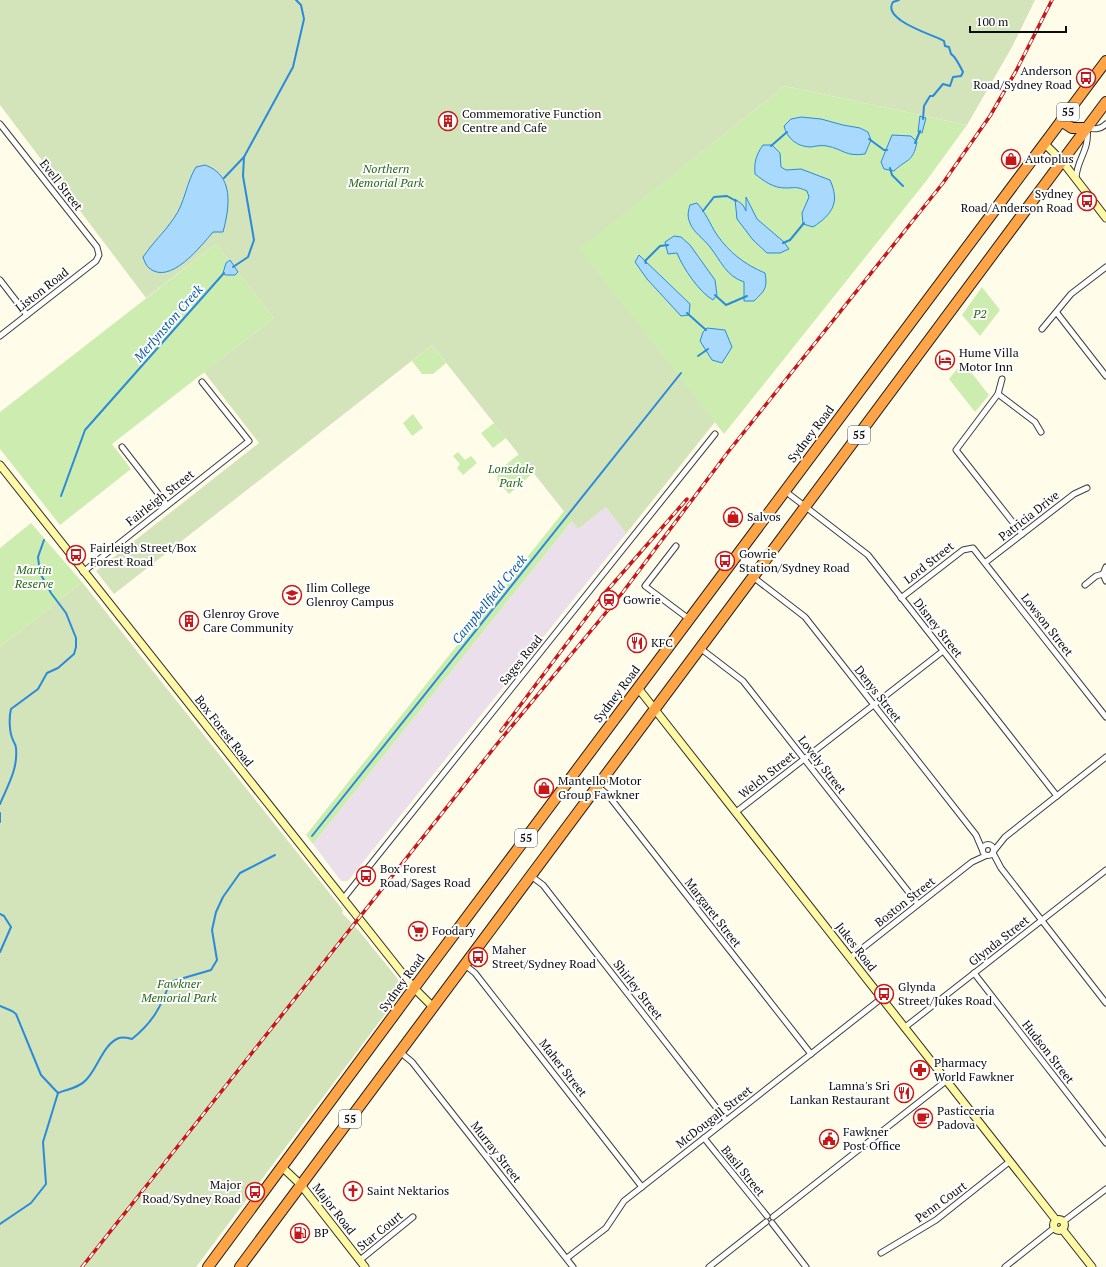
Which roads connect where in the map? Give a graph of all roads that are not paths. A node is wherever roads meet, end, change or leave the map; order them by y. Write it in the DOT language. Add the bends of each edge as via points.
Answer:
graph roads {
  1 [pos="1106,61"];
  2 [pos="1106,102"];
  3 [pos="1061,120"];
  4 [pos="0,124"];
  5 [pos="1106,124"];
  6 [pos="1087,128"];
  7 [pos="1044,143"];
  8 [pos="1062,161"];
  9 [pos="1076,178"];
  10 [pos="1106,218"];
  11 [pos="96,261"];
  12 [pos="1106,267"];
  13 [pos="0,280"];
  14 [pos="1057,313"];
  15 [pos="27,315"];
  16 [pos="1042,330"];
  17 [pos="0,336"];
  18 [pos="1106,376"];
  19 [pos="1002,379"];
  20 [pos="202,382"];
  21 [pos="998,394"];
  22 [pos="1041,432"];
  23 [pos="715,434"];
  24 [pos="122,447"];
  25 [pos="0,465"];
  26 [pos="1088,488"];
  27 [pos="785,491"];
  28 [pos="167,505"];
  29 [pos="805,507"];
  30 [pos="1022,534"];
  31 [pos="676,546"];
  32 [pos="970,548"];
  33 [pos="986,562"];
  34 [pos="1106,567"];
  35 [pos="83,572"];
  36 [pos="1103,574"];
  37 [pos="753,577"];
  38 [pos="1106,581"];
  39 [pos="1085,585"];
  40 [pos="902,598"];
  41 [pos="689,619"];
  42 [pos="700,648"];
  43 [pos="943,651"];
  44 [pos="638,688"];
  45 [pos="874,705"];
  46 [pos="1106,707"];
  47 [pos="655,709"];
  48 [pos="1101,710"];
  49 [pos="1106,717"];
  50 [pos="1106,757"];
  51 [pos="804,759"];
  52 [pos="598,786"];
  53 [pos="1057,796"];
  54 [pos="736,812"];
  55 [pos="976,835"];
  56 [pos="1005,836"];
  57 [pos="989,845"];
  58 [pos="982,849"];
  59 [pos="993,852"];
  60 [pos="986,856"];
  61 [pos="972,862"];
  62 [pos="1001,868"];
  63 [pos="1106,870"];
  64 [pos="531,876"];
  65 [pos="344,899"];
  66 [pos="918,904"];
  67 [pos="1042,920"];
  68 [pos="850,958"];
  69 [pos="464,965"];
  70 [pos="974,973"];
  71 [pos="414,988"];
  72 [pos="882,998"];
  73 [pos="1106,1002"];
  74 [pos="433,1007"];
  75 [pos="904,1028"];
  76 [pos="400,1052"];
  77 [pos="811,1054"];
  78 [pos="946,1081"];
  79 [pos="726,1120"];
  80 [pos="704,1138"];
  81 [pos="1106,1143"];
  82 [pos="1009,1162"];
  83 [pos="282,1168"];
  84 [pos="301,1185"];
  85 [pos="642,1187"];
  86 [pos="1106,1189"];
  87 [pos="413,1217"];
  88 [pos="768,1221"];
  89 [pos="1064,1221"];
  90 [pos="1055,1224"];
  91 [pos="1062,1229"];
  92 [pos="881,1253"];
  93 [pos="566,1258"];
  94 [pos="360,1260"];
  95 [pos="208,1267"];
  96 [pos="240,1267"];
  97 [pos="365,1267"];
  98 [pos="574,1267"];
  99 [pos="709,1267"];
  100 [pos="806,1267"];
  101 [pos="1005,1267"];
  102 [pos="1092,1267"];
  1 -- 3 [label="highway, Sydney Road / 55"];
  2 -- 6 [label="highway, 55"];
  3 -- 6 [label="highway" via="1072,128"];
  3 -- 7 [label="highway, Sydney Road / 55"];
  4 -- 11 [label="street, Evell Street" via="96,247 99,255"];
  5 -- 6 [label="street" via="1101,128"];
  6 -- 8 [label="highway, 55"];
  6 -- 9 [label="street" via="1088,142 1077,167"];
  7 -- 8 [label="street"];
  7 -- 27 [label="highway, Sydney Road / 55"];
  8 -- 9 [label="street"];
  8 -- 29 [label="highway, 55"];
  9 -- 10 [label="street"];
  11 -- 15 [label="street, Liston Road"];
  12 -- 14 [label="street" via="1072,294"];
  13 -- 15 [label="street"];
  14 -- 16 [label="street"];
  14 -- 18 [label="street"];
  15 -- 17 [label="street, Liston Road"];
  19 -- 21 [label="street"];
  20 -- 28 [label="street, Fairleigh Street" via="249,441"];
  21 -- 22 [label="street" via="1035,422"];
  21 -- 30 [label="street" via="956,450"];
  23 -- 65 [label="street, Sages Road"];
  24 -- 28 [label="street"];
  25 -- 35 [label="street, Box Forest Road"];
  26 -- 30 [label="street, Patricia Drive" via="1074,494"];
  27 -- 29 [label="street, Disney Street"];
  27 -- 41 [label="highway, Sydney Road / 55"];
  28 -- 35 [label="street, Fairleigh Street"];
  29 -- 37 [label="highway, 55"];
  29 -- 40 [label="street, Disney Street" via="864,551"];
  30 -- 33 [label="street, Patricia Drive"];
  31 -- 41 [label="street" via="645,586"];
  32 -- 33 [label="street, Lowson Street"];
  32 -- 40 [label="street, Lord Street" via="963,550"];
  33 -- 48 [label="street, Lowson Street"];
  34 -- 36 [label="street"];
  35 -- 65 [label="street, Box Forest Road"];
  36 -- 38 [label="street"];
  36 -- 39 [label="street"];
  37 -- 42 [label="highway, 55"];
  37 -- 45 [label="street, Denys Street" via="805,617"];
  40 -- 43 [label="street, Disney Street"];
  41 -- 44 [label="highway, Sydney Road / 55"];
  42 -- 47 [label="highway, 55"];
  42 -- 51 [label="street, Lovely Street" via="743,681"];
  43 -- 45 [label="street, Welch Street"];
  43 -- 53 [label="street, Disney Street"];
  44 -- 47 [label="street, Jukes Road"];
  44 -- 71 [label="highway, Sydney Road / 55"];
  45 -- 51 [label="street, Welch Street"];
  45 -- 55 [label="street, Denys Street"];
  46 -- 48 [label="street"];
  47 -- 52 [label="highway, 55"];
  47 -- 54 [label="street, Jukes Road"];
  48 -- 49 [label="street, Lowson Street"];
  50 -- 53 [label="street"];
  51 -- 54 [label="street, Welch Street"];
  51 -- 66 [label="street, Lovely Street"];
  52 -- 64 [label="highway, 55"];
  52 -- 77 [label="street, Margaret Street" via="608,795"];
  53 -- 56 [label="street"];
  54 -- 68 [label="street, Jukes Road"];
  55 -- 57 [label="street, Denys Street"];
  55 -- 58 [label="street, Denys Street"];
  56 -- 57 [label="street"];
  56 -- 59 [label="street"];
  57 -- 58 [label="street"];
  57 -- 59 [label="street"];
  58 -- 60 [label="street"];
  58 -- 61 [label="street, Boston Street"];
  59 -- 60 [label="street"];
  59 -- 62 [label="street"];
  60 -- 61 [label="street, Boston Street"];
  60 -- 62 [label="street"];
  61 -- 66 [label="street, Boston Street"];
  62 -- 67 [label="street"];
  63 -- 67 [label="street, Glynda Street"];
  64 -- 69 [label="highway, 55"];
  64 -- 79 [label="street, Shirley Street" via="543,885"];
  65 -- 71 [label="street, Box Forest Road"];
  66 -- 68 [label="street, Boston Street"];
  67 -- 70 [label="street, Glynda Street"];
  67 -- 73 [label="street"];
  68 -- 72 [label="street, Jukes Road"];
  69 -- 74 [label="highway, 55"];
  69 -- 85 [label="street, Maher Street" via="475,973"];
  70 -- 75 [label="street, Glynda Street"];
  70 -- 81 [label="street, Hudson Street"];
  71 -- 74 [label="street, Box Forest Road"];
  71 -- 83 [label="highway, Sydney Road / 55"];
  72 -- 75 [label="street, Jukes Road"];
  72 -- 77 [label="street, McDougall Street"];
  74 -- 76 [label="highway, 55"];
  75 -- 78 [label="street, Jukes Road"];
  76 -- 84 [label="highway, 55"];
  76 -- 93 [label="street, Murray Street" via="412,1062"];
  77 -- 79 [label="street, McDougall Street"];
  78 -- 82 [label="street, Jukes Road"];
  78 -- 88 [label="street"];
  79 -- 80 [label="street, McDougall Street"];
  80 -- 85 [label="street, McDougall Street"];
  80 -- 88 [label="street, Basil Street"];
  82 -- 90 [label="street, Jukes Road"];
  82 -- 92 [label="street, Penn Court" via="936,1220"];
  83 -- 84 [label="street, Major Road"];
  83 -- 95 [label="highway, Sydney Road / 55"];
  84 -- 94 [label="street, Major Road"];
  84 -- 96 [label="highway, 55"];
  85 -- 93 [label="street, McDougall Street" via="624,1201 606,1228"];
  86 -- 89 [label="street"];
  87 -- 94 [label="street, Star Court"];
  88 -- 99 [label="street"];
  88 -- 100 [label="street, Basil Street"];
  89 -- 90 [label="street" via="1059,1219"];
  89 -- 91 [label="street"];
  90 -- 91 [label="street" via="1059,1230"];
  90 -- 101 [label="street"];
  91 -- 102 [label="street"];
  93 -- 98 [label="street, Murray Street"];
  94 -- 97 [label="street, Major Road"];
}
